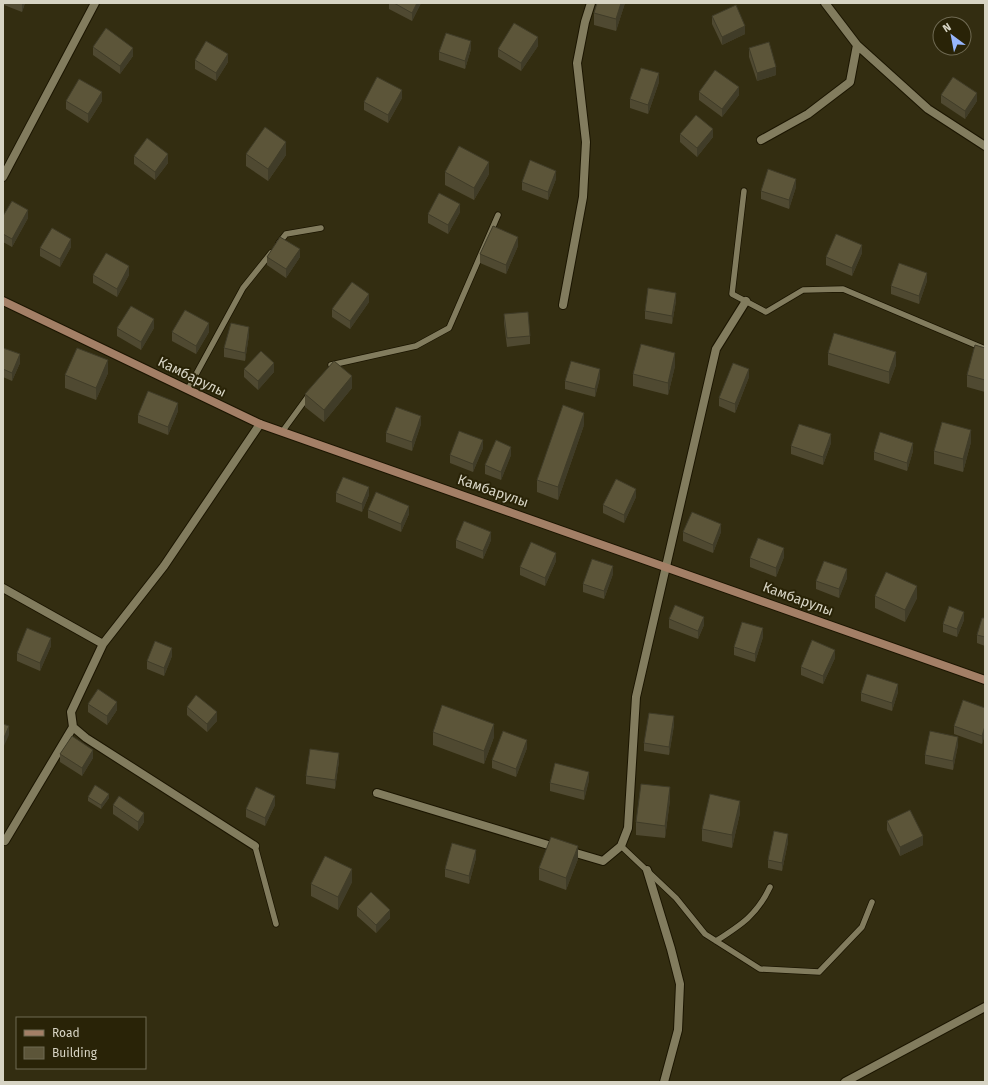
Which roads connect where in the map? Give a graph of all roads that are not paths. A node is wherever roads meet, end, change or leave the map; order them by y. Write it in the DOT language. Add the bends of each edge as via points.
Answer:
graph roads {
  1 [pos="95,3"];
  2 [pos="591,3"];
  3 [pos="825,3"];
  4 [pos="857,46"];
  5 [pos="761,140"];
  6 [pos="985,146"];
  7 [pos="3,177"];
  8 [pos="744,191"];
  9 [pos="498,214"];
  10 [pos="321,228"];
  11 [pos="3,301"];
  12 [pos="746,301"];
  13 [pos="563,305"];
  14 [pos="985,349"];
  15 [pos="327,370"];
  16 [pos="314,389"];
  17 [pos="188,390"];
  18 [pos="260,424"];
  19 [pos="282,432"];
  20 [pos="666,566"];
  21 [pos="3,588"];
  22 [pos="103,644"];
  23 [pos="985,680"];
  24 [pos="74,727"];
  25 [pos="377,793"];
  26 [pos="5,841"];
  27 [pos="255,846"];
  28 [pos="621,846"];
  29 [pos="647,870"];
  30 [pos="770,887"];
  31 [pos="872,902"];
  32 [pos="276,924"];
  33 [pos="716,941"];
  34 [pos="985,1007"];
  35 [pos="664,1082"];
  36 [pos="845,1082"];
  1 -- 7 [label="street"];
  2 -- 13 [label="street" via="577,63 586,142 583,197"];
  3 -- 4 [label="street"];
  4 -- 5 [label="street" via="850,82 808,114"];
  4 -- 6 [label="street" via="928,108"];
  8 -- 12 [label="lane" via="732,294"];
  9 -- 15 [label="lane" via="448,328 416,346 332,364"];
  10 -- 17 [label="lane" via="286,234 243,288"];
  11 -- 17 [label="street, Камбарулы"];
  12 -- 14 [label="lane" via="766,312 803,290 843,289"];
  12 -- 20 [label="street" via="716,349"];
  16 -- 19 [label="lane"];
  17 -- 18 [label="street, Камбарулы"];
  18 -- 19 [label="street, Камбарулы"];
  18 -- 22 [label="street" via="164,566"];
  19 -- 20 [label="street, Камбарулы"];
  20 -- 23 [label="street, Камбарулы"];
  20 -- 28 [label="street" via="636,697 628,828"];
  21 -- 22 [label="street"];
  22 -- 24 [label="street" via="71,712"];
  24 -- 26 [label="street"];
  24 -- 27 [label="street" via="86,738"];
  25 -- 28 [label="street" via="603,861"];
  27 -- 32 [label="lane"];
  28 -- 29 [label="lane"];
  29 -- 33 [label="lane" via="676,898 706,934"];
  29 -- 35 [label="street" via="680,984 678,1030"];
  30 -- 33 [label="lane" via="763,904 747,920"];
  31 -- 33 [label="lane" via="862,927 819,972 760,969"];
  34 -- 36 [label="street"];
}
